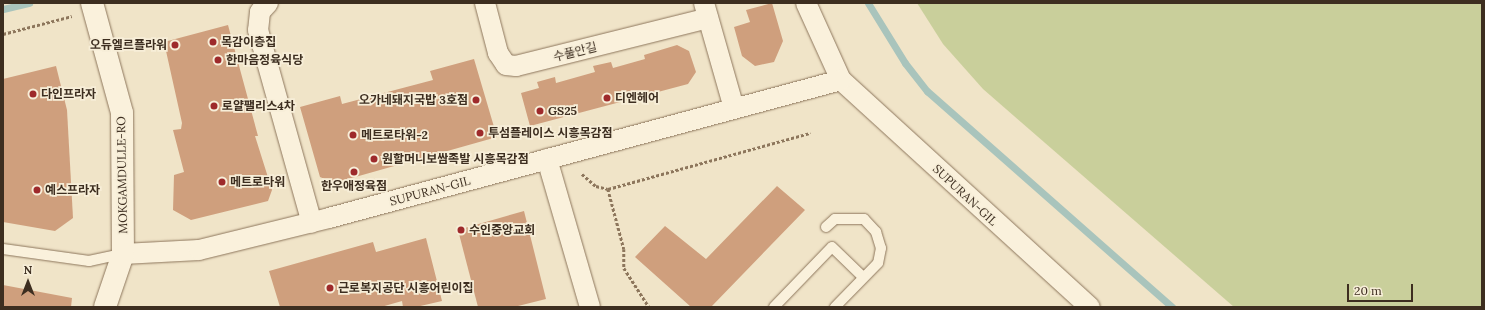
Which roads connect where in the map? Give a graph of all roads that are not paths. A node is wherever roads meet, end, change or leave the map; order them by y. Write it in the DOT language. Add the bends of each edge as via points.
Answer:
graph roads {
  1 [pos="268,3"];
  2 [pos="485,3"];
  3 [pos="806,3"];
  4 [pos="94,7"];
  5 [pos="706,11"];
  6 [pos="841,80"];
  7 [pos="734,108"];
  8 [pos="547,159"];
  9 [pos="312,223"];
  10 [pos="826,227"];
  11 [pos="3,249"];
  12 [pos="123,254"];
  13 [pos="863,277"];
  14 [pos="105,307"];
  15 [pos="590,307"];
  16 [pos="774,307"];
  17 [pos="835,307"];
  18 [pos="1090,307"];
  1 -- 9 [label="street" via="260,12 258,30"];
  2 -- 5 [label="street, 수풀안길" via="498,53 506,65 516,66"];
  3 -- 6 [label="street, SUPURAN-GIL"];
  4 -- 12 [label="street, MOKGAMDULLE-RO" via="122,113"];
  5 -- 7 [label="street"];
  6 -- 7 [label="street, SUPURAN-GIL"];
  6 -- 18 [label="street, SUPURAN-GIL"];
  7 -- 8 [label="street, SUPURAN-GIL"];
  8 -- 9 [label="street, SUPURAN-GIL"];
  8 -- 15 [label="street"];
  9 -- 12 [label="street, SUPURAN-GIL" via="199,250"];
  10 -- 13 [label="lane" via="835,219 848,217 864,219 876,232 881,248 878,263"];
  11 -- 12 [label="lane" via="89,261"];
  12 -- 14 [label="street, MOKGAMDULLE-RO"];
  13 -- 16 [label="lane" via="832,248"];
  13 -- 17 [label="lane"];
}
